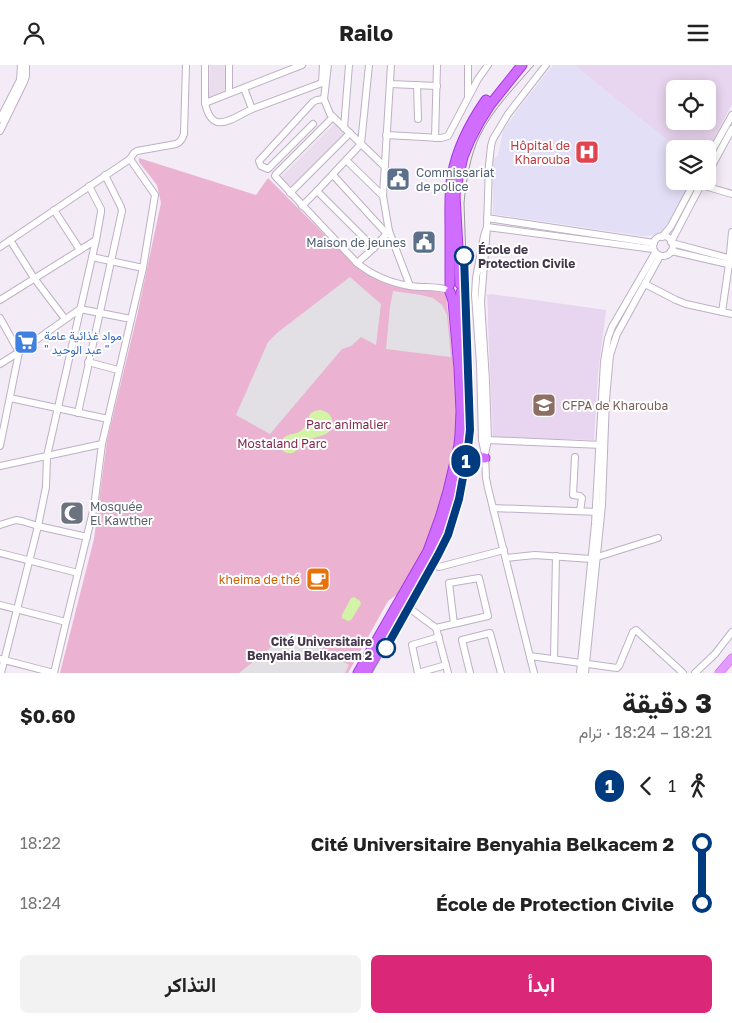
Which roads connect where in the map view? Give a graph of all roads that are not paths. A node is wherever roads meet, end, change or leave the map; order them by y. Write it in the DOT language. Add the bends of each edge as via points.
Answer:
graph roads {
  1 [pos="21,65"];
  2 [pos="26,65"];
  3 [pos="186,65"];
  4 [pos="205,65"];
  5 [pos="229,65"];
  6 [pos="302,65"];
  7 [pos="323,65"];
  8 [pos="328,65"];
  9 [pos="349,65"];
  10 [pos="368,65"];
  11 [pos="391,65"];
  12 [pos="438,65"];
  13 [pos="468,65"];
  14 [pos="488,65"];
  15 [pos="515,65"];
  16 [pos="522,65"];
  17 [pos="546,65"];
  18 [pos="292,67"];
  19 [pos="468,74"];
  20 [pos="478,79"];
  21 [pos="390,84"];
  22 [pos="417,85"];
  23 [pos="437,86"];
  24 [pos="244,88"];
  25 [pos="229,93"];
  26 [pos="468,98"];
  27 [pos="324,99"];
  28 [pos="205,103"];
  29 [pos="252,109"];
  30 [pos="732,115"];
  31 [pos="333,117"];
  32 [pos="0,119"];
  33 [pos="418,119"];
  34 [pos="313,124"];
  35 [pos="344,127"];
  36 [pos="732,129"];
  37 [pos="0,131"];
  38 [pos="350,133"];
  39 [pos="386,135"];
  40 [pos="435,137"];
  41 [pos="360,144"];
  42 [pos="716,144"];
  43 [pos="716,158"];
  44 [pos="130,159"];
  45 [pos="346,160"];
  46 [pos="384,166"];
  47 [pos="105,175"];
  48 [pos="333,175"];
  49 [pos="89,187"];
  50 [pos="716,188"];
  51 [pos="694,190"];
  52 [pos="695,190"];
  53 [pos="318,191"];
  54 [pos="290,193"];
  55 [pos="732,194"];
  56 [pos="383,196"];
  57 [pos="302,206"];
  58 [pos="54,210"];
  59 [pos="488,218"];
  60 [pos="487,227"];
  61 [pos="562,230"];
  62 [pos="732,232"];
  63 [pos="388,233"];
  64 [pos="561,237"];
  65 [pos="662,237"];
  66 [pos="96,240"];
  67 [pos="10,241"];
  68 [pos="672,243"];
  69 [pos="0,247"];
  70 [pos="374,248"];
  71 [pos="80,250"];
  72 [pos="656,250"];
  73 [pos="671,251"];
  74 [pos="92,257"];
  75 [pos="111,261"];
  76 [pos="731,261"];
  77 [pos="357,263"];
  78 [pos="143,268"];
  79 [pos="647,275"];
  80 [pos="34,278"];
  81 [pos="645,284"];
  82 [pos="410,286"];
  83 [pos="448,288"];
  84 [pos="460,288"];
  85 [pos="0,300"];
  86 [pos="80,309"];
  87 [pos="99,312"];
  88 [pos="722,313"];
  89 [pos="732,315"];
  90 [pos="0,318"];
  91 [pos="65,319"];
  92 [pos="131,319"];
  93 [pos="19,352"];
  94 [pos="88,362"];
  95 [pos="0,364"];
  96 [pos="118,370"];
  97 [pos="10,398"];
  98 [pos="58,409"];
  99 [pos="78,413"];
  100 [pos="108,419"];
  101 [pos="1,438"];
  102 [pos="488,440"];
  103 [pos="102,444"];
  104 [pos="602,445"];
  105 [pos="0,446"];
  106 [pos="47,456"];
  107 [pos="462,456"];
  108 [pos="485,456"];
  109 [pos="575,457"];
  110 [pos="0,466"];
  111 [pos="493,508"];
  112 [pos="580,511"];
  113 [pos="598,512"];
  114 [pos="0,525"];
  115 [pos="38,526"];
  116 [pos="87,537"];
  117 [pos="658,538"];
  118 [pos="504,550"];
  119 [pos="0,553"];
  120 [pos="556,556"];
  121 [pos="506,558"];
  122 [pos="594,558"];
  123 [pos="29,561"];
  124 [pos="439,567"];
  125 [pos="78,573"];
  126 [pos="0,605"];
  127 [pos="405,605"];
  128 [pos="17,609"];
  129 [pos="66,622"];
  130 [pos="454,623"];
  131 [pos="436,628"];
  132 [pos="732,632"];
  133 [pos="439,637"];
  134 [pos="530,656"];
  135 [pos="732,658"];
  136 [pos="2,659"];
  137 [pos="554,659"];
  138 [pos="583,663"];
  139 [pos="446,665"];
  140 [pos="610,670"];
  141 [pos="1,673"];
  142 [pos="54,673"];
  143 [pos="358,673"];
  144 [pos="366,673"];
  145 [pos="418,673"];
  146 [pos="448,673"];
  147 [pos="470,673"];
  148 [pos="501,673"];
  149 [pos="534,673"];
  150 [pos="580,673"];
  151 [pos="585,673"];
  152 [pos="683,673"];
  153 [pos="695,673"];
  154 [pos="719,673"];
  1 -- 32 [label="street" via="20,80"];
  2 -- 37 [label="street" via="26,77"];
  3 -- 44 [label="street" via="182,139 176,144 137,151"];
  4 -- 28 [label="street"];
  5 -- 25 [label="street"];
  6 -- 18 [label="street"];
  7 -- 29 [label="street" via="322,83"];
  8 -- 27 [label="street"];
  9 -- 35 [label="street"];
  10 -- 41 [label="street"];
  11 -- 21 [label="street"];
  12 -- 23 [label="street"];
  13 -- 19 [label="street"];
  14 -- 20 [label="street"];
  15 -- 83 [label="highway" via="474,117 457,155 450,195"];
  16 -- 84 [label="highway" via="490,105 463,157 455,195"];
  17 -- 59 [label="street" via="493,139"];
  18 -- 24 [label="street"];
  19 -- 20 [label="street"];
  19 -- 26 [label="street"];
  20 -- 26 [label="street"];
  21 -- 22 [label="street"];
  21 -- 39 [label="street"];
  22 -- 23 [label="street"];
  22 -- 33 [label="street"];
  23 -- 40 [label="street"];
  24 -- 25 [label="street"];
  24 -- 29 [label="street"];
  25 -- 28 [label="street"];
  26 -- 40 [label="street" via="448,135"];
  27 -- 31 [label="street"];
  27 -- 34 [label="street" via="313,102 259,161 261,166 268,169"];
  28 -- 29 [label="street" via="215,122 224,123"];
  30 -- 42 [label="street"];
  31 -- 35 [label="street"];
  31 -- 54 [label="street" via="276,174"];
  35 -- 38 [label="street"];
  36 -- 43 [label="street"];
  38 -- 41 [label="street"];
  38 -- 54 [label="street"];
  39 -- 40 [label="street"];
  39 -- 46 [label="street"];
  41 -- 45 [label="street"];
  41 -- 46 [label="street"];
  44 -- 47 [label="street"];
  44 -- 78 [label="street" via="155,195"];
  45 -- 48 [label="street"];
  45 -- 56 [label="street"];
  46 -- 56 [label="street"];
  47 -- 49 [label="street"];
  47 -- 75 [label="street" via="122,211"];
  48 -- 53 [label="street"];
  48 -- 63 [label="street"];
  49 -- 58 [label="street"];
  49 -- 66 [label="street" via="101,209"];
  50 -- 55 [label="street"];
  51 -- 65 [label="street"];
  52 -- 68 [label="street"];
  53 -- 57 [label="street"];
  53 -- 70 [label="street"];
  54 -- 57 [label="street"];
  56 -- 63 [label="street"];
  57 -- 77 [label="street"];
  58 -- 67 [label="street"];
  58 -- 71 [label="street"];
  59 -- 60 [label="street"];
  59 -- 61 [label="street"];
  60 -- 64 [label="street"];
  60 -- 102 [label="street" via="481,302"];
  60 -- 108 [label="street" via="476,278"];
  61 -- 64 [label="street"];
  61 -- 72 [label="street"];
  62 -- 76 [label="street"];
  63 -- 70 [label="street"];
  63 -- 82 [label="street"];
  64 -- 72 [label="street"];
  65 -- 68 [label="street"];
  65 -- 72 [label="street" via="658,238"];
  66 -- 71 [label="street"];
  66 -- 74 [label="street"];
  67 -- 69 [label="street"];
  67 -- 80 [label="street"];
  68 -- 73 [label="street"];
  68 -- 76 [label="street"];
  70 -- 77 [label="street"];
  71 -- 80 [label="street"];
  72 -- 73 [label="street" via="666,255"];
  72 -- 79 [label="street"];
  73 -- 76 [label="street"];
  74 -- 75 [label="street"];
  74 -- 86 [label="street"];
  75 -- 78 [label="street"];
  75 -- 87 [label="street"];
  76 -- 88 [label="street"];
  77 -- 82 [label="street" via="380,277"];
  78 -- 92 [label="street"];
  79 -- 81 [label="street"];
  79 -- 104 [label="street" via="619,315 608,338 604,362"];
  80 -- 85 [label="street"];
  80 -- 91 [label="street"];
  81 -- 88 [label="street" via="676,300"];
  81 -- 104 [label="street" via="617,335 610,355"];
  82 -- 83 [label="street"];
  83 -- 84 [label="highway" via="456,282"];
  83 -- 143 [label="highway" via="453,301 461,411 459,445 452,476 428,551"];
  84 -- 107 [label="highway" via="466,411"];
  86 -- 87 [label="street"];
  86 -- 91 [label="street"];
  86 -- 98 [label="street"];
  87 -- 92 [label="street"];
  87 -- 94 [label="street"];
  88 -- 89 [label="street"];
  90 -- 93 [label="street"];
  91 -- 93 [label="street"];
  92 -- 96 [label="street"];
  93 -- 95 [label="street"];
  93 -- 97 [label="street"];
  94 -- 96 [label="street"];
  94 -- 99 [label="street"];
  96 -- 100 [label="street"];
  97 -- 98 [label="street"];
  97 -- 101 [label="street"];
  98 -- 99 [label="street"];
  98 -- 106 [label="street"];
  99 -- 100 [label="street"];
  100 -- 103 [label="street"];
  101 -- 105 [label="street"];
  102 -- 104 [label="street"];
  102 -- 108 [label="street"];
  103 -- 106 [label="street"];
  103 -- 116 [label="street"];
  104 -- 113 [label="street"];
  106 -- 110 [label="street"];
  106 -- 115 [label="street" via="46,487"];
  107 -- 108 [label="highway"];
  107 -- 127 [label="highway" via="447,519"];
  108 -- 111 [label="street"];
  109 -- 112 [label="street" via="573,492 574,496 582,498"];
  111 -- 112 [label="street"];
  111 -- 118 [label="street"];
  112 -- 113 [label="street"];
  113 -- 122 [label="street"];
  114 -- 115 [label="street" via="16,520"];
  115 -- 116 [label="street"];
  115 -- 123 [label="street"];
  116 -- 125 [label="street"];
  117 -- 122 [label="street"];
  118 -- 121 [label="street"];
  118 -- 124 [label="street"];
  119 -- 123 [label="street"];
  120 -- 121 [label="street"];
  120 -- 122 [label="street"];
  120 -- 137 [label="street"];
  121 -- 134 [label="street"];
  122 -- 138 [label="street"];
  123 -- 125 [label="street"];
  123 -- 128 [label="street"];
  125 -- 129 [label="street"];
  126 -- 128 [label="street"];
  127 -- 131 [label="street"];
  127 -- 144 [label="highway"];
  128 -- 129 [label="street"];
  128 -- 136 [label="street"];
  129 -- 142 [label="street"];
  130 -- 130 [label="street" via="488,616 479,578 449,583"];
  130 -- 131 [label="street"];
  131 -- 133 [label="street"];
  132 -- 153 [label="street"];
  133 -- 139 [label="street"];
  133 -- 145 [label="street" via="412,645"];
  134 -- 137 [label="street"];
  134 -- 149 [label="street"];
  135 -- 154 [label="main road"];
  136 -- 141 [label="street"];
  136 -- 142 [label="street"];
  137 -- 138 [label="street"];
  138 -- 140 [label="street"];
  138 -- 150 [label="street"];
  138 -- 151 [label="street"];
  139 -- 145 [label="street"];
  139 -- 146 [label="street"];
  140 -- 152 [label="street" via="619,666 632,632 636,630"];
  147 -- 148 [label="street" via="462,640 490,633"];
}
